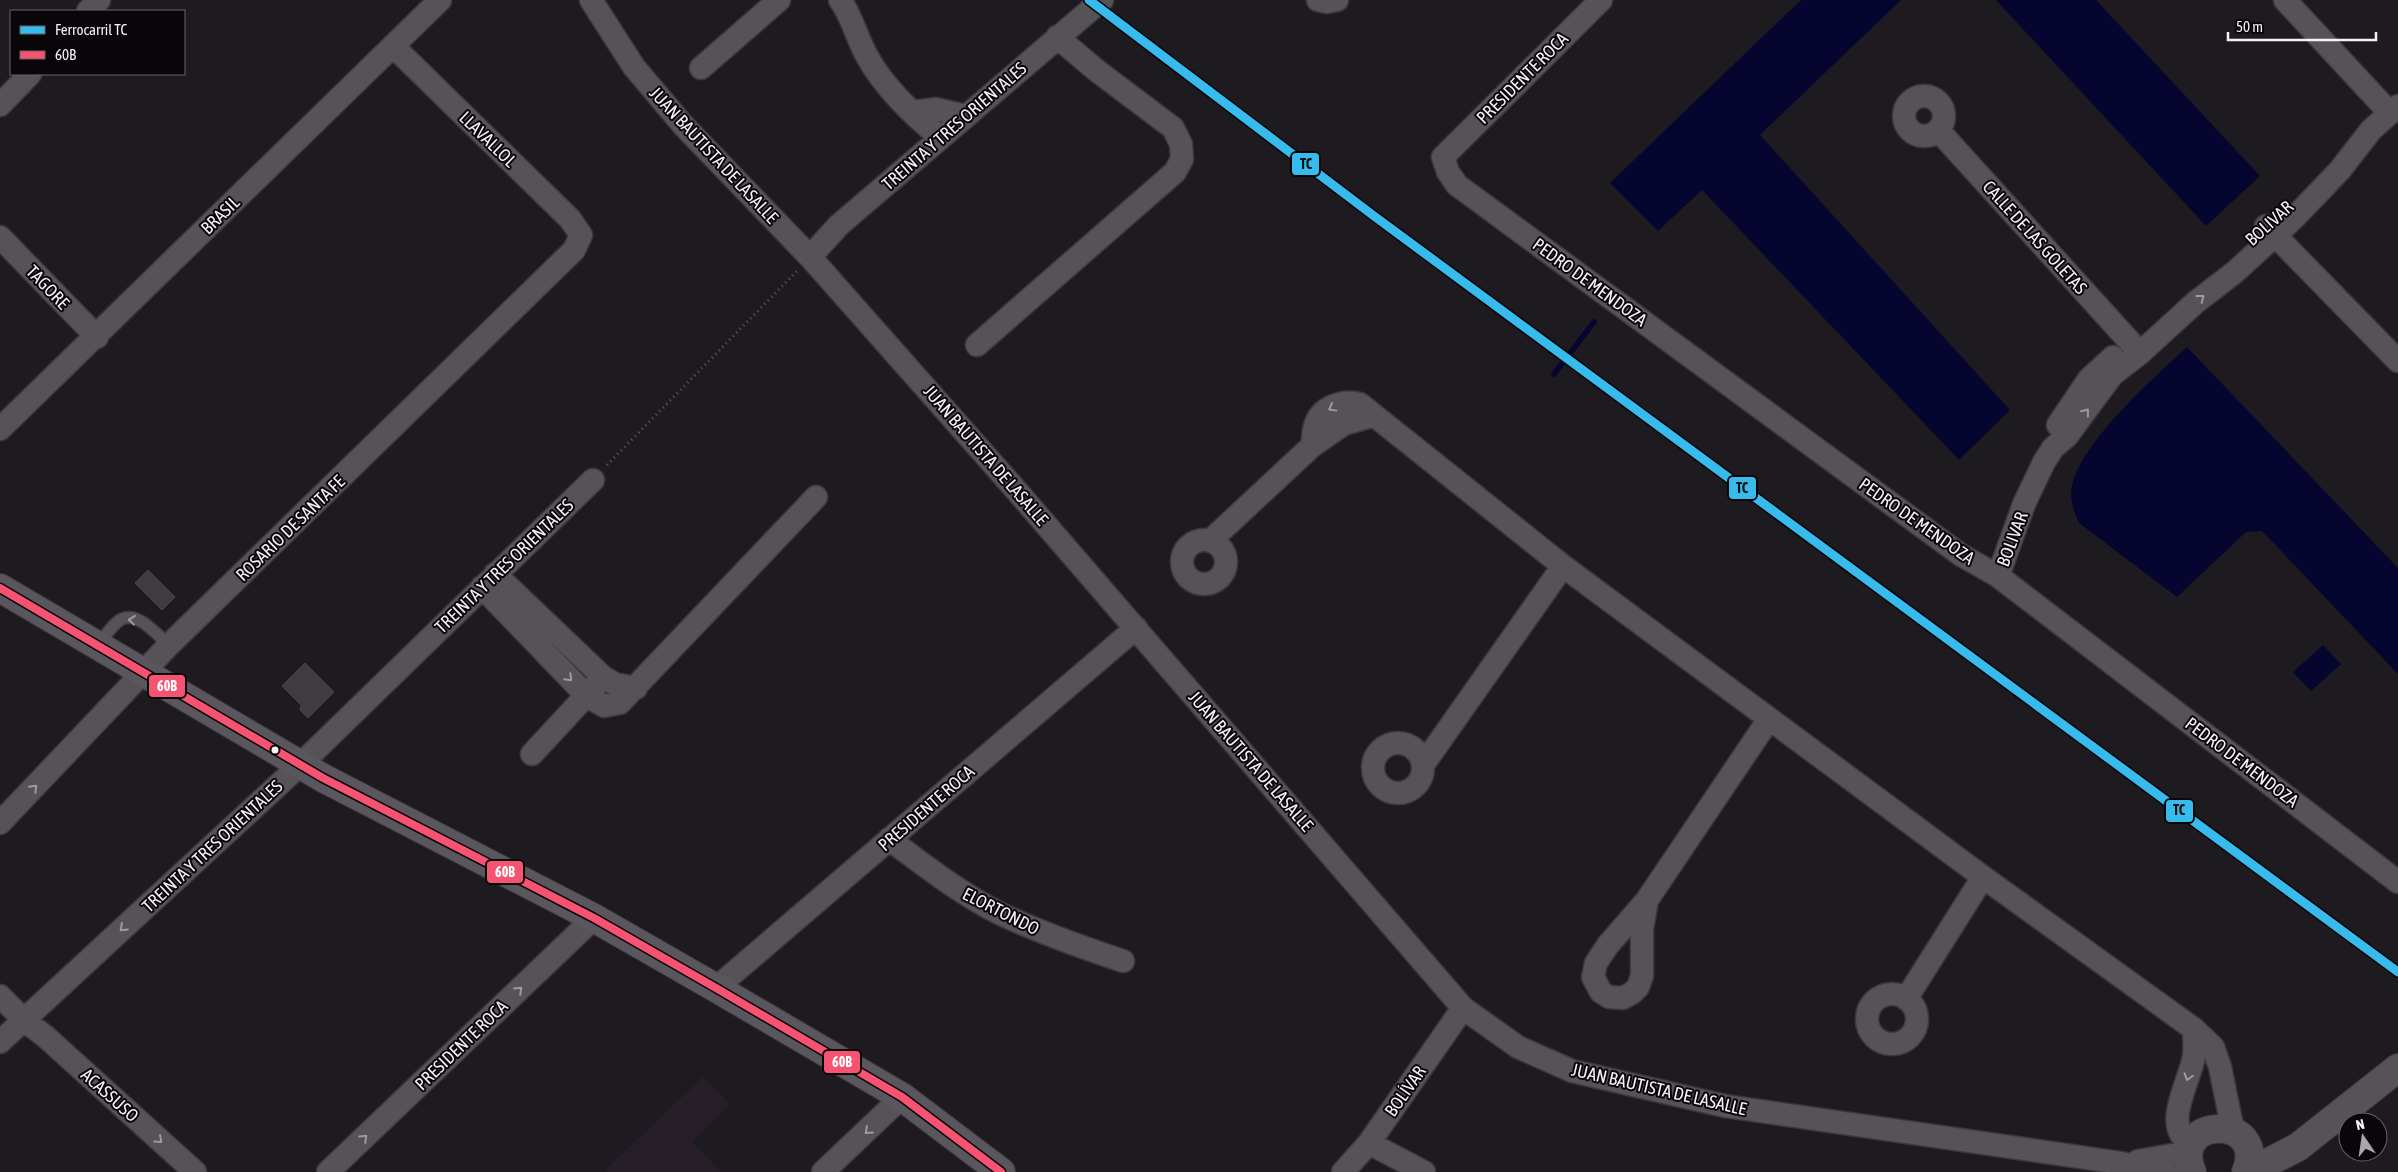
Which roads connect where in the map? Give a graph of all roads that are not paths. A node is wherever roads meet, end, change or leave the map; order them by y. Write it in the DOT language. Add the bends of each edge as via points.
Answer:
graph roads {
  1 [pos="99,0"];
  2 [pos="440,0"];
  3 [pos="591,0"];
  4 [pos="779,0"];
  5 [pos="840,0"];
  6 [pos="1102,0"];
  7 [pos="1318,0"];
  8 [pos="1336,0"];
  9 [pos="1601,0"];
  10 [pos="2285,0"];
  11 [pos="89,10"];
  12 [pos="1057,37"];
  13 [pos="392,46"];
  14 [pos="700,68"];
  15 [pos="29,75"];
  16 [pos="2392,104"];
  17 [pos="0,105"];
  18 [pos="913,112"];
  19 [pos="965,116"];
  20 [pos="1939,131"];
  21 [pos="940,137"];
  22 [pos="1443,157"];
  23 [pos="2271,230"];
  24 [pos="581,235"];
  25 [pos="0,237"];
  26 [pos="810,256"];
  27 [pos="96,336"];
  28 [pos="977,344"];
  29 [pos="2135,349"];
  30 [pos="2398,361"];
  31 [pos="0,429"];
  32 [pos="593,480"];
  33 [pos="816,497"];
  34 [pos="1210,541"];
  35 [pos="1562,566"];
  36 [pos="1998,576"];
  37 [pos="489,580"];
  38 [pos="0,588"];
  39 [pos="1136,628"];
  40 [pos="565,641"];
  41 [pos="169,645"];
  42 [pos="97,646"];
  43 [pos="548,656"];
  44 [pos="143,674"];
  45 [pos="603,677"];
  46 [pos="636,688"];
  47 [pos="587,696"];
  48 [pos="1769,718"];
  49 [pos="532,754"];
  50 [pos="301,764"];
  51 [pos="1422,765"];
  52 [pos="0,823"];
  53 [pos="889,839"];
  54 [pos="1983,877"];
  55 [pos="2398,882"];
  56 [pos="1647,900"];
  57 [pos="594,918"];
  58 [pos="1123,961"];
  59 [pos="716,988"];
  60 [pos="0,996"];
  61 [pos="1906,999"];
  62 [pos="1463,1008"];
  63 [pos="24,1020"];
  64 [pos="2194,1029"];
  65 [pos="0,1042"];
  66 [pos="2398,1068"];
  67 [pos="902,1097"];
  68 [pos="2240,1138"];
  69 [pos="1369,1143"];
  70 [pos="2298,1147"];
  71 [pos="2191,1156"];
  72 [pos="2121,1164"];
  73 [pos="195,1172"];
  74 [pos="328,1172"];
  75 [pos="823,1172"];
  76 [pos="1001,1172"];
  77 [pos="1343,1172"];
  78 [pos="1424,1172"];
  79 [pos="2166,1172"];
  80 [pos="2246,1172"];
  81 [pos="2250,1172"];
  1 -- 11 [label="street"];
  2 -- 13 [label="street, BRASIL"];
  3 -- 26 [label="street, JUAN BAUTISTA DE LASALLE" via="640,74 683,125"];
  4 -- 14 [label="street"];
  5 -- 18 [label="street" via="868,58"];
  6 -- 12 [label="street, TREINTA Y TRES ORIENTALES"];
  7 -- 8 [label="street"];
  9 -- 22 [label="street, PRESIDENTE ROCA"];
  10 -- 16 [label="street"];
  12 -- 19 [label="street, TREINTA Y TRES ORIENTALES"];
  12 -- 28 [label="street" via="1174,128 1181,144 1182,159 1175,172"];
  13 -- 24 [label="street, LLAVALLOL" via="570,219"];
  13 -- 27 [label="street, BRASIL"];
  15 -- 17 [label="street"];
  16 -- 23 [label="street, BOLIVAR" via="2328,162"];
  18 -- 19 [label="street" via="936,109"];
  18 -- 21 [label="street"];
  19 -- 21 [label="street, TREINTA Y TRES ORIENTALES"];
  20 -- 29 [label="street, CALLE DE LAS GOLETAS"];
  21 -- 26 [label="street, TREINTA Y TRES ORIENTALES" via="840,225"];
  22 -- 36 [label="street, PEDRO DE MENDOZA" via="1457,185 1961,555"];
  23 -- 29 [label="street, BOLIVAR" via="2187,288"];
  23 -- 30 [label="street"];
  24 -- 41 [label="street, ROSARIO DE SANTA FE" via="574,250"];
  25 -- 27 [label="street, TAGORE"];
  26 -- 39 [label="street, JUAN BAUTISTA DE LASALLE"];
  27 -- 31 [label="street, BRASIL"];
  29 -- 36 [label="street, BOLIVAR" via="2044,462 2024,504"];
  32 -- 37 [label="street, TREINTA Y TRES ORIENTALES"];
  33 -- 46 [label="street"];
  34 -- 35 [label="street" via="1312,446 1320,415 1335,404 1350,401 1360,404"];
  35 -- 48 [label="street"];
  35 -- 51 [label="street"];
  36 -- 55 [label="street, PEDRO DE MENDOZA"];
  37 -- 40 [label="street"];
  37 -- 43 [label="street"];
  37 -- 50 [label="street, TREINTA Y TRES ORIENTALES"];
  38 -- 42 [label="main road"];
  39 -- 53 [label="street, PRESIDENTE ROCA"];
  39 -- 62 [label="street, JUAN BAUTISTA DE LASALLE"];
  40 -- 43 [label="street"];
  40 -- 45 [label="street"];
  41 -- 42 [label="lane, one-way" via="141,621 130,618 122,619"];
  41 -- 44 [label="street, ROSARIO DE SANTA FE"];
  42 -- 44 [label="main road"];
  43 -- 47 [label="street, one-way"];
  44 -- 50 [label="main road"];
  52 -- 44 [label="street, ROSARIO DE SANTA FE, one-way"];
  45 -- 46 [label="street" via="616,684"];
  45 -- 47 [label="street"];
  46 -- 47 [label="street" via="620,703 604,706"];
  47 -- 49 [label="street"];
  48 -- 54 [label="street"];
  48 -- 56 [label="street"];
  50 -- 57 [label="main road"];
  50 -- 63 [label="street, TREINTA Y TRES ORIENTALES, one-way"];
  53 -- 58 [label="street, ELORTONDO" via="942,879 999,913 1060,940"];
  53 -- 59 [label="street, PRESIDENTE ROCA"];
  54 -- 61 [label="street"];
  54 -- 64 [label="street"];
  57 -- 59 [label="main road"];
  74 -- 57 [label="street, PRESIDENTE ROCA, one-way"];
  59 -- 67 [label="main road"];
  60 -- 63 [label="street"];
  62 -- 69 [label="street, BOLÍVAR"];
  62 -- 72 [label="street, JUAN BAUTISTA DE LASALLE" via="1518,1047 1572,1071 1725,1106"];
  63 -- 65 [label="street, TREINTA Y TRES ORIENTALES"];
  63 -- 73 [label="street, ACASSUSO, one-way"];
  64 -- 68 [label="street" via="2213,1047"];
  64 -- 71 [label="street, one-way" via="2194,1055 2176,1119 2178,1133"];
  66 -- 70 [label="street"];
  67 -- 75 [label="street, one-way"];
  67 -- 76 [label="main road"];
  68 -- 70 [label="street"];
  68 -- 71 [label="street" via="2218,1127 2210,1129 2196,1137"];
  68 -- 80 [label="street" via="2250,1155"];
  69 -- 77 [label="street, BOLÍVAR"];
  69 -- 78 [label="street"];
  70 -- 81 [label="street"];
  71 -- 72 [label="street, JUAN BAUTISTA DE LASALLE"];
  72 -- 79 [label="street, JUAN BAUTISTA DE LASALLE"];
}
